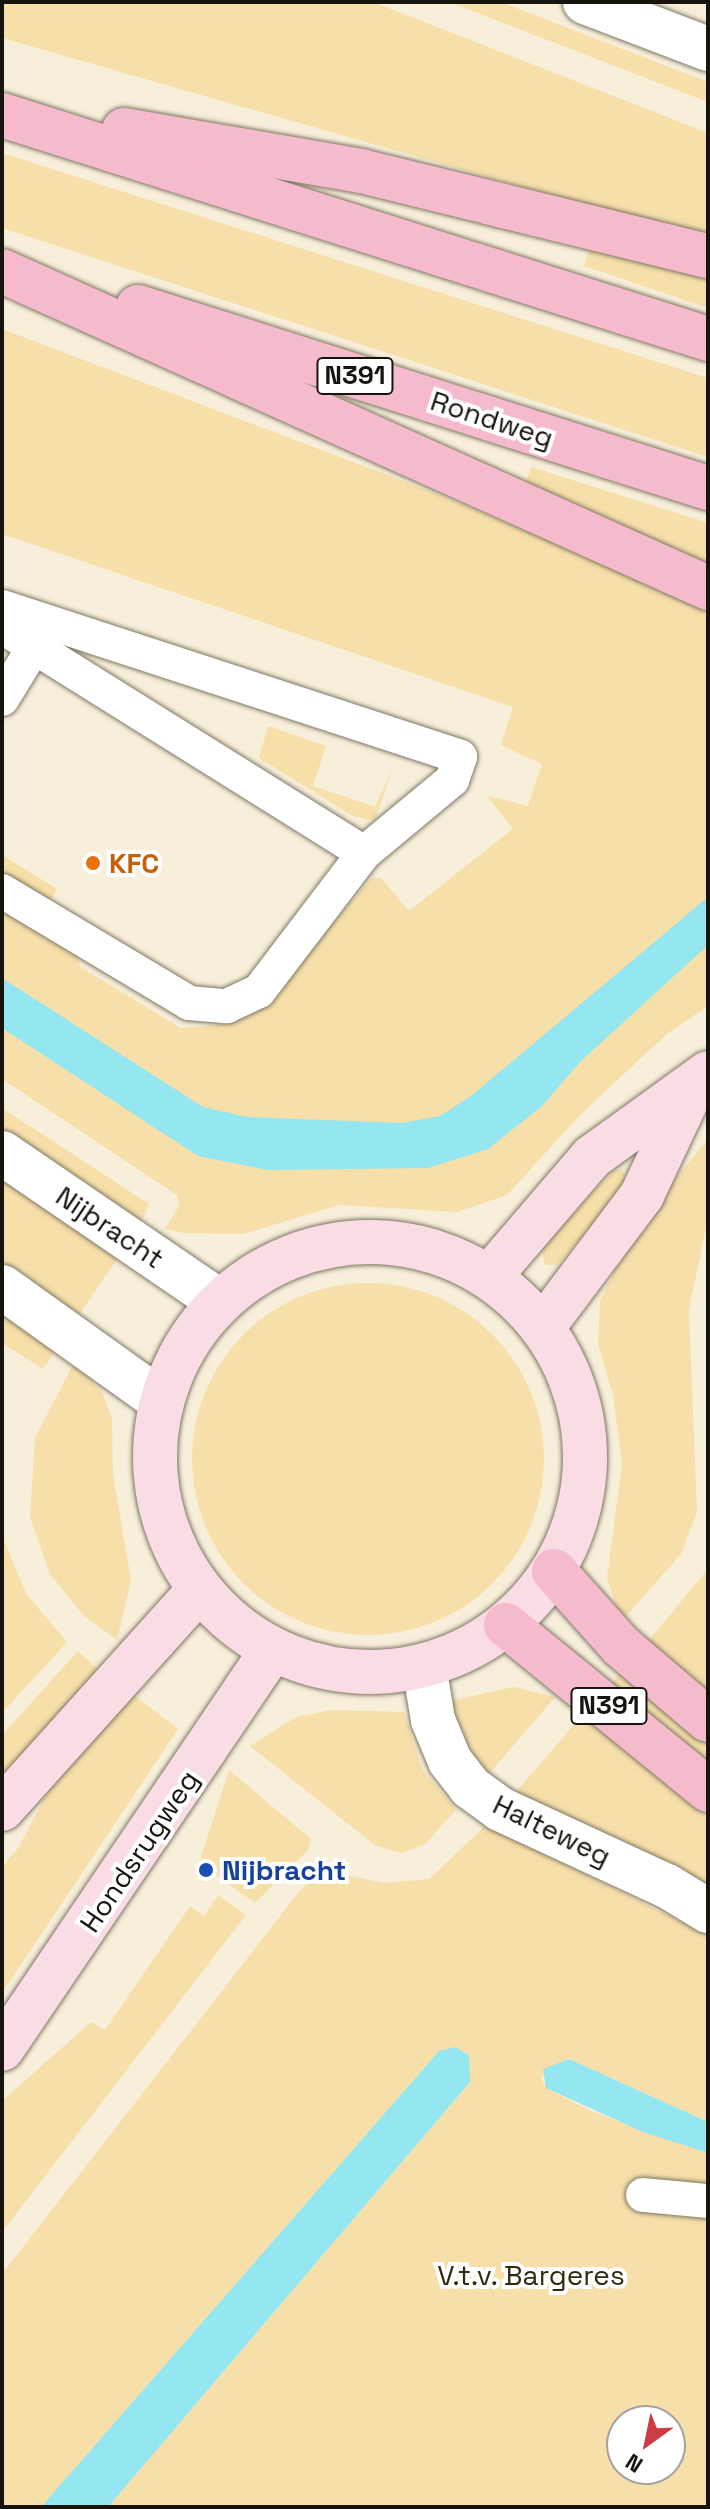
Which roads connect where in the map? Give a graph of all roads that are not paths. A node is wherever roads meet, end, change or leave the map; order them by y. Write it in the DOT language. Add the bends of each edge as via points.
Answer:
graph roads {
  1 [pos="585,2"];
  2 [pos="708,49"];
  3 [pos="2,109"];
  4 [pos="2,115"];
  5 [pos="708,256"];
  6 [pos="2,263"];
  7 [pos="2,271"];
  8 [pos="708,339"];
  9 [pos="708,488"];
  10 [pos="708,588"];
  11 [pos="2,607"];
  12 [pos="2,627"];
  13 [pos="34,647"];
  14 [pos="2,699"];
  15 [pos="364,853"];
  16 [pos="2,891"];
  17 [pos="700,1082"];
  18 [pos="2,1153"];
  19 [pos="489,1277"];
  20 [pos="2,1287"];
  21 [pos="219,1301"];
  22 [pos="543,1327"];
  23 [pos="160,1400"];
  24 [pos="554,1571"];
  25 [pos="199,1590"];
  26 [pos="506,1625"];
  27 [pos="272,1650"];
  28 [pos="424,1666"];
  29 [pos="708,1720"];
  30 [pos="708,1790"];
  31 [pos="2,1809"];
  32 [pos="708,1911"];
  33 [pos="2,2049"];
  34 [pos="643,2195"];
  35 [pos="708,2201"];
  1 -- 2 [label="street"];
  3 -- 5 [label="main road" via="361,171"];
  4 -- 8 [label="main road"];
  6 -- 9 [label="main road, Rondweg / N391"];
  7 -- 10 [label="main road, N391"];
  11 -- 15 [label="lane" via="460,757 452,780"];
  12 -- 13 [label="lane"];
  13 -- 14 [label="lane"];
  13 -- 15 [label="lane"];
  15 -- 16 [label="lane" via="259,991 227,1006 189,1003"];
  17 -- 19 [label="main road" via="592,1157"];
  17 -- 22 [label="main road" via="642,1195"];
  18 -- 21 [label="street, Nijbracht"];
  19 -- 21 [label="main road" via="436,1251 379,1240 320,1245 266,1266"];
  19 -- 22 [label="main road"];
  20 -- 23 [label="street"];
  21 -- 23 [label="main road" via="183,1346"];
  22 -- 24 [label="main road" via="573,1384 586,1447 580,1512"];
  23 -- 25 [label="main road" via="153,1467 166,1531"];
  24 -- 26 [label="main road"];
  24 -- 29 [label="main road, N391" via="621,1646"];
  25 -- 27 [label="main road" via="232,1624"];
  25 -- 31 [label="main road"];
  26 -- 28 [label="main road" via="468,1650"];
  26 -- 30 [label="main road, N391"];
  27 -- 28 [label="main road" via="321,1668 373,1674"];
  27 -- 33 [label="main road, Hondsrugweg"];
  28 -- 32 [label="street, Halteweg" via="433,1720 450,1761 470,1787 500,1809 667,1886"];
  34 -- 35 [label="lane"];
}
